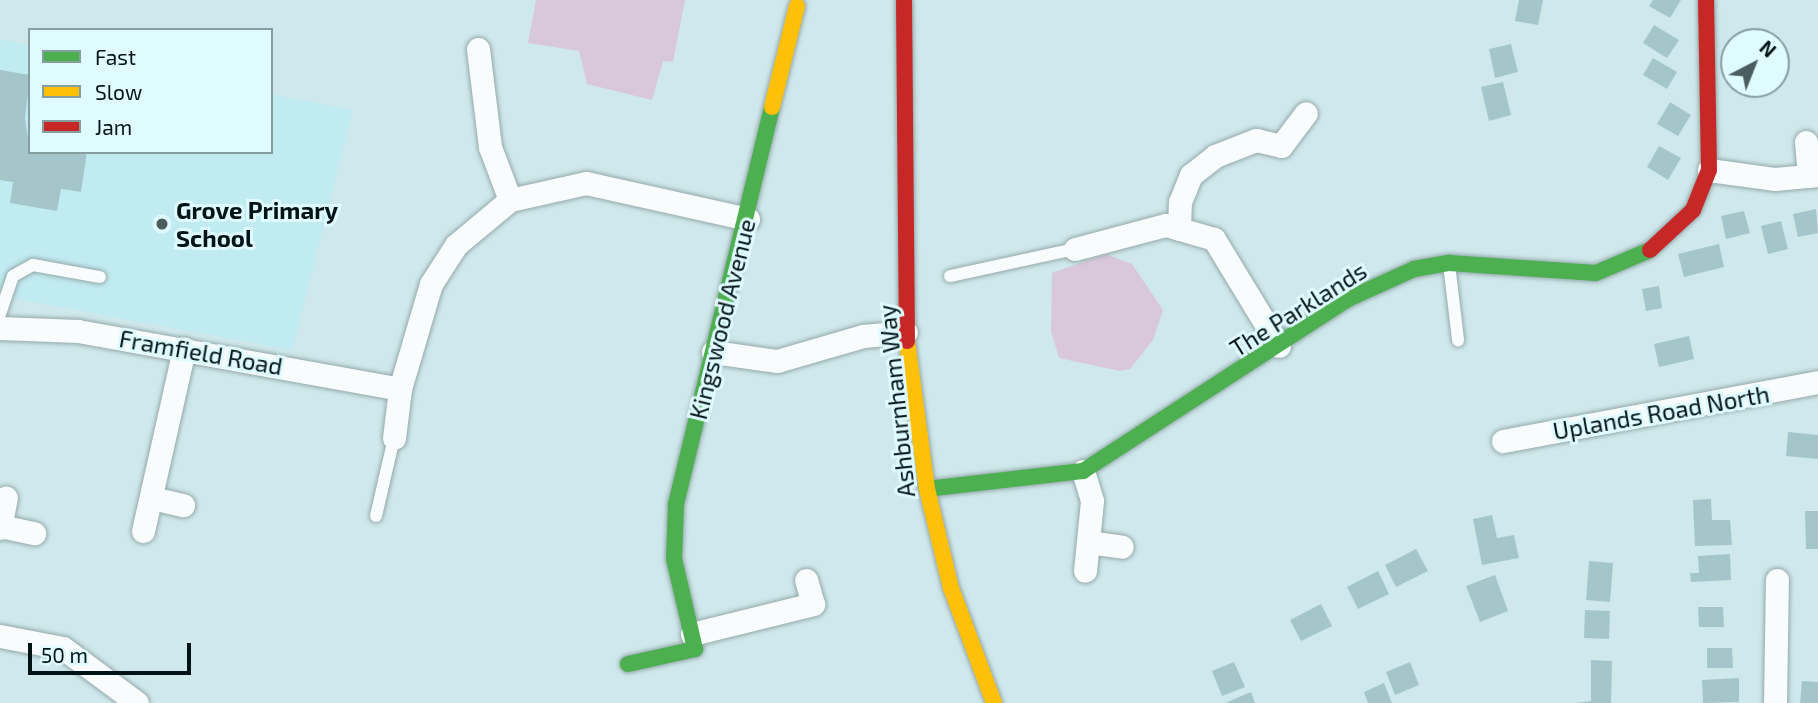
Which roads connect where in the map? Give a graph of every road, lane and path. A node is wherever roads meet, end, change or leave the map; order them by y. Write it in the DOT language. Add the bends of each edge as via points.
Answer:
graph roads {
  1 [pos="904,0"];
  2 [pos="1706,0"];
  3 [pos="797,6"];
  4 [pos="478,49"];
  5 [pos="1306,113"];
  6 [pos="1806,142"];
  7 [pos="1709,170"];
  8 [pos="1814,176"];
  9 [pos="510,200"];
  10 [pos="748,219"];
  11 [pos="1179,229"];
  12 [pos="1075,249"];
  13 [pos="1448,263"];
  14 [pos="950,275"];
  15 [pos="100,277"];
  16 [pos="0,314"];
  17 [pos="0,328"];
  18 [pos="906,332"];
  19 [pos="1458,340"];
  20 [pos="1279,346"];
  21 [pos="184,349"];
  22 [pos="713,352"];
  23 [pos="1818,382"];
  24 [pos="400,389"];
  25 [pos="394,438"];
  26 [pos="1503,441"];
  27 [pos="1083,471"];
  28 [pos="927,489"];
  29 [pos="6,498"];
  30 [pos="152,498"];
  31 [pos="183,505"];
  32 [pos="376,516"];
  33 [pos="0,527"];
  34 [pos="143,531"];
  35 [pos="34,533"];
  36 [pos="1088,542"];
  37 [pos="1122,547"];
  38 [pos="1086,571"];
  39 [pos="806,580"];
  40 [pos="1777,580"];
  41 [pos="692,634"];
  42 [pos="0,636"];
  43 [pos="628,664"];
  44 [pos="108,696"];
  45 [pos="137,703"];
  46 [pos="993,703"];
  47 [pos="1775,703"];
  1 -- 18 [label="street, Ashburnham Way"];
  2 -- 7 [label="street, The Parklands"];
  3 -- 10 [label="street, Kingswood Avenue"];
  4 -- 9 [label="street" via="490,147"];
  5 -- 11 [label="street" via="1281,146 1256,140 1215,156 1191,175 1180,202"];
  6 -- 8 [label="street"];
  7 -- 8 [label="street" via="1776,180"];
  7 -- 13 [label="street, The Parklands" via="1693,210 1668,238 1631,262 1596,273"];
  9 -- 10 [label="street" via="586,183"];
  9 -- 24 [label="street" via="456,245 431,284"];
  10 -- 22 [label="street, Kingswood Avenue"];
  11 -- 12 [label="street" via="1166,225"];
  11 -- 20 [label="street" via="1213,239"];
  12 -- 14 [label="lane"];
  13 -- 19 [label="lane"];
  13 -- 20 [label="street, The Parklands" via="1414,269 1348,299"];
  15 -- 16 [label="lane" via="33,265 13,276"];
  17 -- 21 [label="street, Framfield Road" via="78,331"];
  18 -- 22 [label="street" via="863,336 776,361"];
  18 -- 28 [label="street, Ashburnham Way"];
  20 -- 27 [label="street, The Parklands"];
  21 -- 24 [label="street, Framfield Road"];
  21 -- 30 [label="street"];
  22 -- 41 [label="street, Kingswood Avenue" via="676,504 674,559"];
  23 -- 26 [label="street, Uplands Road North"];
  24 -- 25 [label="street"];
  25 -- 32 [label="lane"];
  27 -- 28 [label="street, The Parklands"];
  27 -- 36 [label="street" via="1092,501"];
  28 -- 46 [label="street, Ashburnham Way" via="951,588"];
  29 -- 33 [label="street"];
  30 -- 31 [label="street"];
  30 -- 34 [label="street"];
  33 -- 35 [label="street"];
  36 -- 37 [label="street"];
  36 -- 38 [label="street"];
  39 -- 41 [label="street" via="813,604"];
  40 -- 47 [label="street"];
  41 -- 43 [label="street" via="695,649"];
  42 -- 44 [label="street" via="63,648"];
  44 -- 45 [label="street"];
}
